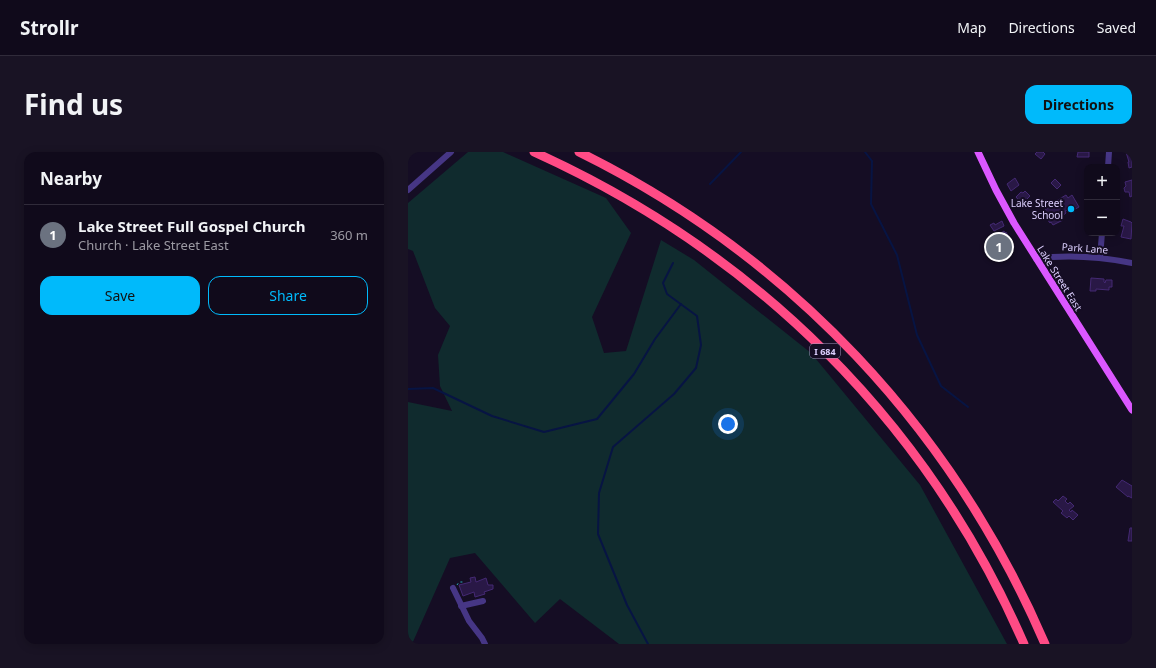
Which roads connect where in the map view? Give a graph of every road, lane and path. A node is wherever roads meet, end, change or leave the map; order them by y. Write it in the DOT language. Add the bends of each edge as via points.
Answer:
graph roads {
  1 [pos="451,152"];
  2 [pos="534,152"];
  3 [pos="579,152"];
  4 [pos="978,152"];
  5 [pos="1109,152"];
  6 [pos="1108,164"];
  7 [pos="408,190"];
  8 [pos="1102,236"];
  9 [pos="1036,258"];
  10 [pos="1100,258"];
  11 [pos="1132,262"];
  12 [pos="1132,410"];
  13 [pos="453,588"];
  14 [pos="483,601"];
  15 [pos="461,606"];
  16 [pos="485,644"];
  17 [pos="1024,644"];
  18 [pos="1044,644"];
  1 -- 7 [label="street"];
  2 -- 17 [label="highway, I 684" via="615,192 693,241 758,290 825,351 887,420 939,489 985,565"];
  3 -- 18 [label="highway, I 684" via="652,191 741,252 800,301 862,362 918,427 963,490 1004,559"];
  4 -- 9 [label="main road, Lake Street East" via="996,190"];
  5 -- 6 [label="street"];
  8 -- 10 [label="street"];
  9 -- 10 [label="street, Park Lane" via="1066,255"];
  9 -- 12 [label="main road, Lake Street East"];
  10 -- 11 [label="street, Park Lane"];
  13 -- 15 [label="street"];
  14 -- 15 [label="street"];
  15 -- 16 [label="street"];
}
